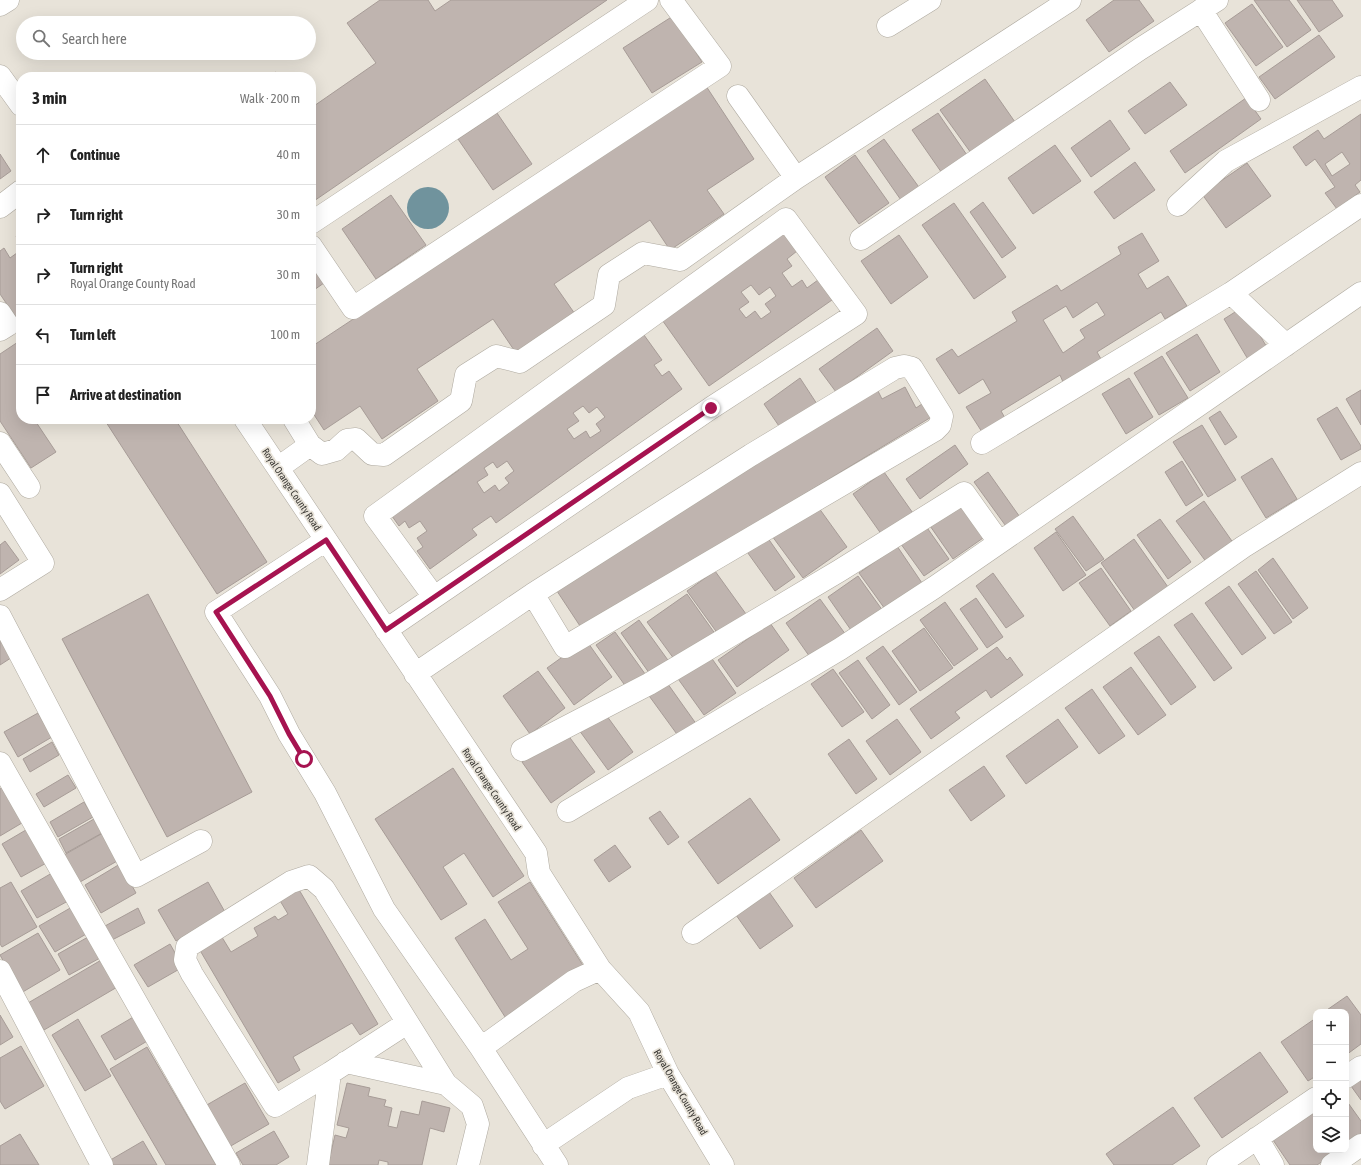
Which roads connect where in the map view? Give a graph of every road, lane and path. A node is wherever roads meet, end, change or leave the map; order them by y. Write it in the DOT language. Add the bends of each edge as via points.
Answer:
graph roads {
  1 [pos="8,0"];
  2 [pos="647,0"];
  3 [pos="671,0"];
  4 [pos="930,0"];
  5 [pos="1070,0"];
  6 [pos="0,5"];
  7 [pos="1209,5"];
  8 [pos="888,26"];
  9 [pos="0,76"];
  10 [pos="1361,87"];
  11 [pos="738,96"];
  12 [pos="16,98"];
  13 [pos="1259,100"];
  14 [pos="796,178"];
  15 [pos="16,195"];
  16 [pos="1178,205"];
  17 [pos="1361,205"];
  18 [pos="0,207"];
  19 [pos="316,220"];
  20 [pos="861,239"];
  21 [pos="316,253"];
  22 [pos="1231,293"];
  23 [pos="1361,293"];
  24 [pos="0,313"];
  25 [pos="0,330"];
  26 [pos="1286,344"];
  27 [pos="248,424"];
  28 [pos="297,424"];
  29 [pos="0,443"];
  30 [pos="982,443"];
  31 [pos="310,445"];
  32 [pos="278,468"];
  33 [pos="1361,473"];
  34 [pos="29,486"];
  35 [pos="0,494"];
  36 [pos="326,540"];
  37 [pos="999,542"];
  38 [pos="0,590"];
  39 [pos="533,594"];
  40 [pos="434,597"];
  41 [pos="0,616"];
  42 [pos="386,630"];
  43 [pos="415,674"];
  44 [pos="522,750"];
  45 [pos="0,763"];
  46 [pos="568,811"];
  47 [pos="201,841"];
  48 [pos="693,933"];
  49 [pos="600,969"];
  50 [pos="0,971"];
  51 [pos="407,1023"];
  52 [pos="481,1048"];
  53 [pos="338,1067"];
  54 [pos="1361,1067"];
  55 [pos="668,1074"];
  56 [pos="1349,1075"];
  57 [pos="446,1084"];
  58 [pos="1313,1100"];
  59 [pos="1257,1138"];
  60 [pos="543,1144"];
  61 [pos="1361,1145"];
  62 [pos="102,1165"];
  63 [pos="229,1165"];
  64 [pos="318,1165"];
  65 [pos="468,1165"];
  66 [pos="557,1165"];
  67 [pos="723,1165"];
  68 [pos="1218,1165"];
  69 [pos="1273,1165"];
  70 [pos="1332,1165"];
  1 -- 6 [label="street"];
  2 -- 19 [label="street"];
  3 -- 21 [label="street" via="720,66 353,308"];
  4 -- 8 [label="street"];
  5 -- 14 [label="street"];
  7 -- 13 [label="street"];
  7 -- 20 [label="street"];
  9 -- 12 [label="street"];
  10 -- 16 [label="street" via="1226,161"];
  11 -- 14 [label="street"];
  14 -- 31 [label="street" via="680,260 643,253 608,275 604,305 520,362 496,356 466,375 461,401 384,455 372,454 356,439 347,440 336,450 322,454"];
  15 -- 18 [label="street"];
  17 -- 22 [label="street"];
  22 -- 26 [label="street"];
  22 -- 30 [label="street"];
  23 -- 26 [label="street"];
  24 -- 25 [label="street" via="8,325"];
  26 -- 37 [label="street"];
  27 -- 32 [label="street, Royal Orange County Road"];
  28 -- 31 [label="street"];
  29 -- 34 [label="street"];
  31 -- 32 [label="street"];
  32 -- 36 [label="street, Royal Orange County Road"];
  33 -- 48 [label="street" via="1243,547"];
  35 -- 38 [label="street" via="43,563"];
  36 -- 42 [label="street, Royal Orange County Road"];
  36 -- 52 [label="street" via="216,612 270,696 289,734 325,793 384,909"];
  37 -- 44 [label="street" via="964,493 649,684"];
  37 -- 46 [label="street" via="840,649"];
  39 -- 39 [label="street" via="751,455 895,368 912,368 942,416 940,425 935,430 565,647"];
  39 -- 43 [label="street"];
  40 -- 40 [label="street" via="375,516 786,219 856,314 711,408"];
  40 -- 42 [label="street"];
  41 -- 47 [label="street" via="136,876"];
  42 -- 43 [label="street, Royal Orange County Road"];
  43 -- 49 [label="street, Royal Orange County Road" via="536,853 539,873"];
  45 -- 63 [label="street"];
  49 -- 52 [label="street" via="574,981"];
  49 -- 55 [label="street, Royal Orange County Road" via="639,1012"];
  50 -- 62 [label="street"];
  51 -- 53 [label="street"];
  51 -- 53 [label="street" via="324,889 308,876 291,882 187,947 186,960 192,974 275,1106"];
  51 -- 57 [label="street"];
  52 -- 60 [label="street"];
  53 -- 57 [label="street"];
  53 -- 64 [label="street"];
  54 -- 56 [label="street"];
  55 -- 60 [label="street" via="628,1088"];
  55 -- 67 [label="street, Royal Orange County Road"];
  57 -- 65 [label="street" via="472,1106 478,1124"];
  58 -- 59 [label="street"];
  59 -- 68 [label="street"];
  59 -- 69 [label="street"];
  60 -- 66 [label="street"];
  61 -- 70 [label="street"];
}
